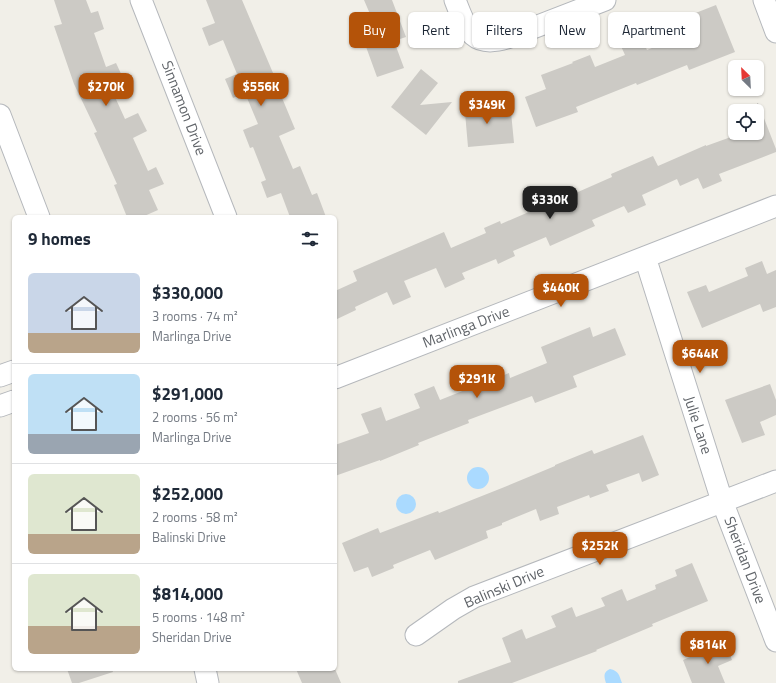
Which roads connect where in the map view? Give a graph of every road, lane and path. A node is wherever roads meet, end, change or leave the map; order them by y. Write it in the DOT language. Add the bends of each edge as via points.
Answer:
graph roads {
  1 [pos="141,0"];
  2 [pos="455,0"];
  3 [pos="605,0"];
  4 [pos="764,0"];
  5 [pos="776,32"];
  6 [pos="0,115"];
  7 [pos="776,206"];
  8 [pos="38,215"];
  9 [pos="225,215"];
  10 [pos="645,257"];
  11 [pos="12,372"];
  12 [pos="0,376"];
  13 [pos="337,377"];
  14 [pos="12,402"];
  15 [pos="0,406"];
  16 [pos="776,481"];
  17 [pos="722,501"];
  18 [pos="416,635"];
  19 [pos="776,641"];
  20 [pos="205,671"];
  21 [pos="208,683"];
  1 -- 9 [label="street, Sinnamon Drive"];
  2 -- 3 [label="street" via="469,32 487,41 507,38"];
  4 -- 5 [label="street"];
  6 -- 8 [label="street"];
  7 -- 10 [label="street, Marlinga Drive"];
  10 -- 13 [label="street, Marlinga Drive"];
  10 -- 17 [label="street, Julie Lane"];
  11 -- 12 [label="street"];
  14 -- 15 [label="street"];
  16 -- 17 [label="street, Balinski Drive"];
  17 -- 18 [label="street, Balinski Drive" via="474,597 453,608"];
  17 -- 19 [label="street, Sheridan Drive"];
  20 -- 21 [label="street"];
}
